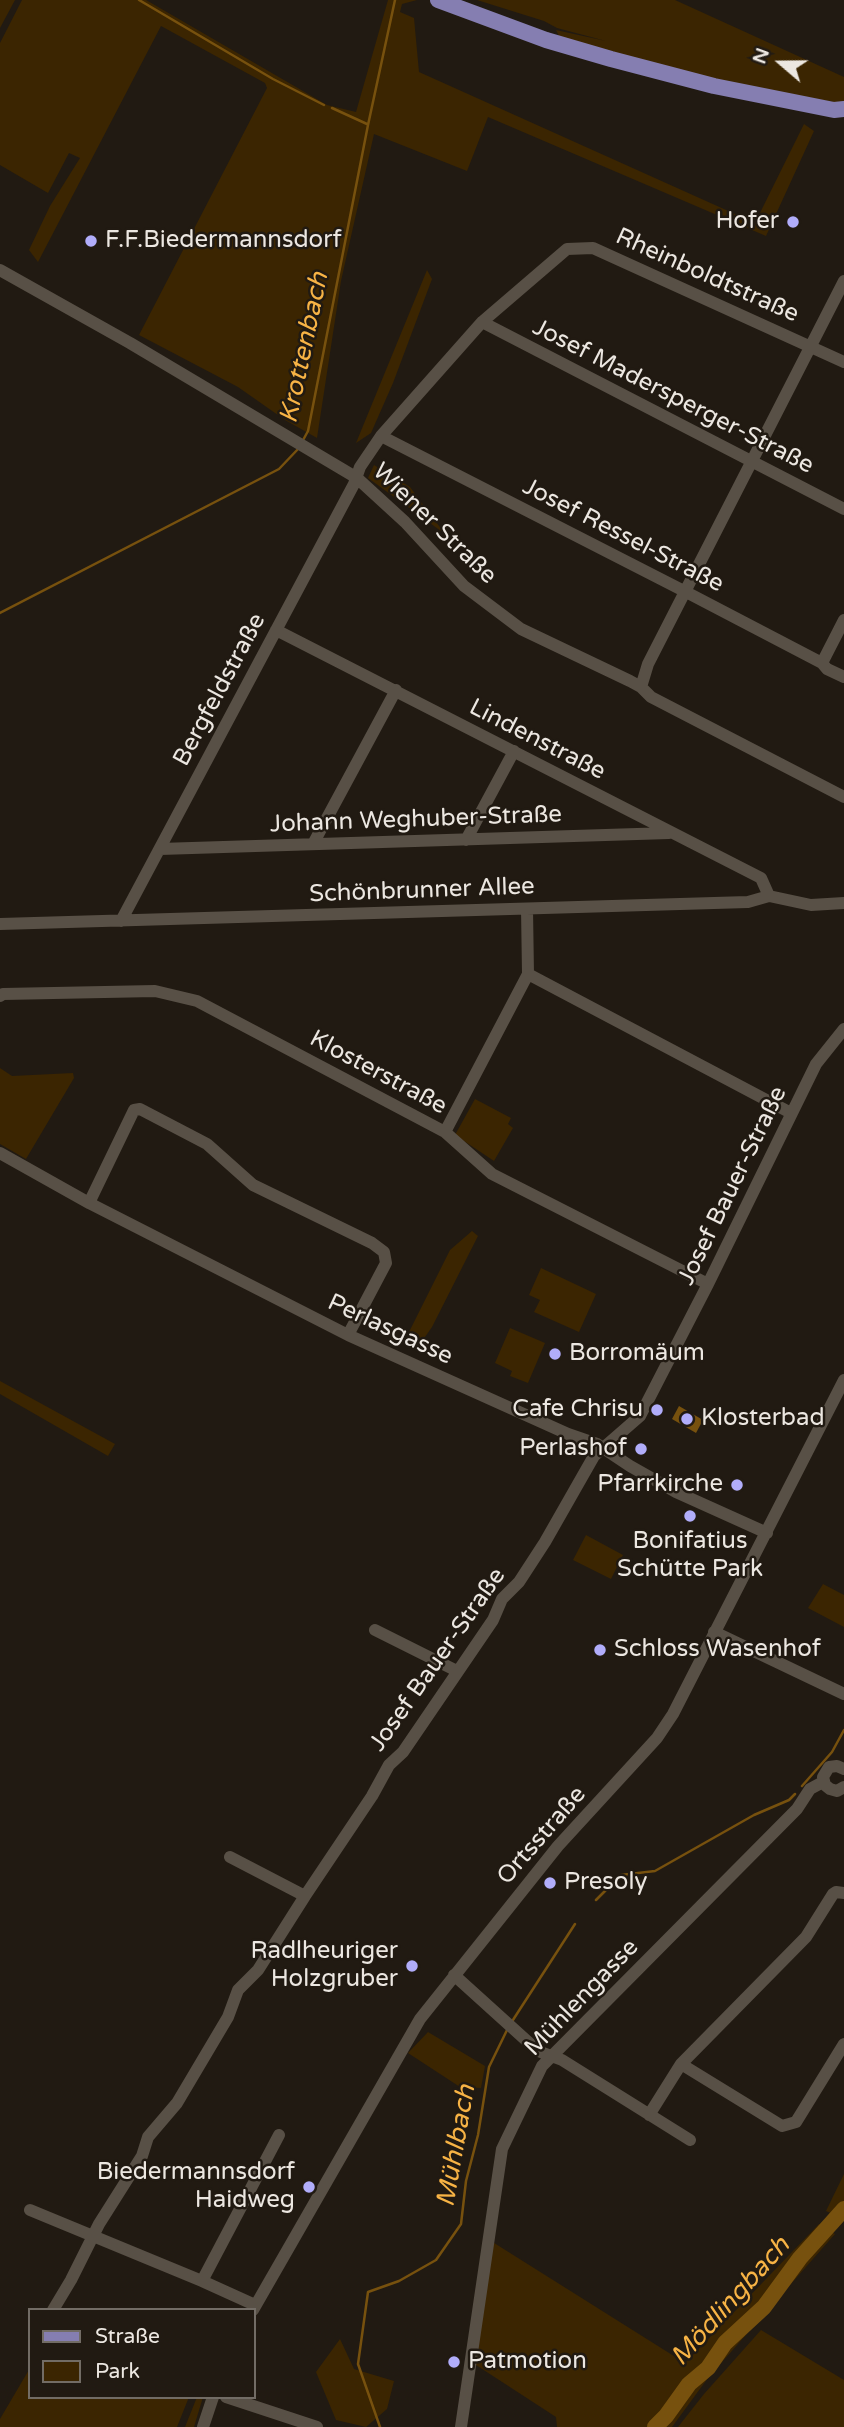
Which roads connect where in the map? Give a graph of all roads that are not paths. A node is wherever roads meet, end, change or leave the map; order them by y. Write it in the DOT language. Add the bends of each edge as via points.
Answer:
graph roads {
  1 [pos="438,0"];
  2 [pos="841,112"];
  3 [pos="0,270"];
  4 [pos="844,281"];
  5 [pos="482,322"];
  6 [pos="811,347"];
  7 [pos="844,362"];
  8 [pos="381,436"];
  9 [pos="753,461"];
  10 [pos="357,478"];
  11 [pos="844,509"];
  12 [pos="686,592"];
  13 [pos="844,620"];
  14 [pos="276,630"];
  15 [pos="822,663"];
  16 [pos="844,677"];
  17 [pos="641,687"];
  18 [pos="396,690"];
  19 [pos="514,751"];
  20 [pos="844,797"];
  21 [pos="673,833"];
  22 [pos="466,840"];
  23 [pos="313,844"];
  24 [pos="160,849"];
  25 [pos="769,896"];
  26 [pos="844,903"];
  27 [pos="527,909"];
  28 [pos="121,921"];
  29 [pos="0,924"];
  30 [pos="528,974"];
  31 [pos="0,996"];
  32 [pos="844,1029"];
  33 [pos="791,1113"];
  34 [pos="445,1132"];
  35 [pos="0,1153"];
  36 [pos="89,1203"];
  37 [pos="708,1284"];
  38 [pos="348,1335"];
  39 [pos="844,1380"];
  40 [pos="603,1447"];
  41 [pos="767,1534"];
  42 [pos="374,1630"];
  43 [pos="714,1632"];
  44 [pos="457,1671"];
  45 [pos="844,1694"];
  46 [pos="843,1766"];
  47 [pos="823,1782"];
  48 [pos="844,1787"];
  49 [pos="230,1857"];
  50 [pos="844,1894"];
  51 [pos="305,1896"];
  52 [pos="454,1975"];
  53 [pos="844,2044"];
  54 [pos="552,2055"];
  55 [pos="681,2064"];
  56 [pos="649,2115"];
  57 [pos="279,2135"];
  58 [pos="690,2140"];
  59 [pos="30,2210"];
  60 [pos="94,2236"];
  61 [pos="202,2281"];
  62 [pos="54,2308"];
  63 [pos="254,2308"];
  64 [pos="212,2399"];
  65 [pos="232,2399"];
  66 [pos="203,2427"];
  67 [pos="317,2427"];
  68 [pos="461,2427"];
  1 -- 2 [label="main road" via="611,60"];
  3 -- 10 [label="street, Wiener Straße"];
  4 -- 6 [label="street"];
  5 -- 6 [label="street, Rheinboldtstraße" via="567,249 593,248"];
  5 -- 8 [label="street, Rheinboldtstraße"];
  5 -- 9 [label="street, Josef Madersperger-Straße"];
  6 -- 7 [label="street, Rheinboldtstraße"];
  6 -- 9 [label="street"];
  8 -- 10 [label="street, Rheinboldtstraße"];
  8 -- 12 [label="street, Josef Ressel-Straße"];
  9 -- 11 [label="street, Josef Madersperger-Straße"];
  9 -- 12 [label="street"];
  10 -- 14 [label="street, Bergfeldstraße"];
  10 -- 17 [label="street, Wiener Straße" via="464,586 521,629"];
  12 -- 15 [label="street, Josef Ressel-Straße"];
  12 -- 17 [label="street" via="648,664"];
  13 -- 15 [label="street"];
  14 -- 18 [label="street, Lindenstraße"];
  14 -- 24 [label="street, Bergfeldstraße"];
  15 -- 16 [label="street, Josef Ressel-Straße"];
  17 -- 20 [label="street, Wiener Straße" via="651,698"];
  18 -- 19 [label="street, Lindenstraße"];
  18 -- 23 [label="street"];
  19 -- 21 [label="street, Lindenstraße"];
  19 -- 22 [label="street"];
  21 -- 22 [label="street, Johann Weghuber-Straße"];
  21 -- 25 [label="street, Lindenstraße" via="761,878"];
  22 -- 23 [label="street, Johann Weghuber-Straße"];
  23 -- 24 [label="street, Johann Weghuber-Straße"];
  24 -- 28 [label="street, Bergfeldstraße"];
  25 -- 26 [label="street, Schönbrunner Allee" via="811,905"];
  25 -- 27 [label="street, Schönbrunner Allee" via="747,902"];
  27 -- 28 [label="street, Schönbrunner Allee"];
  27 -- 30 [label="street"];
  28 -- 29 [label="street, Schönbrunner Allee"];
  30 -- 33 [label="street"];
  30 -- 34 [label="street"];
  31 -- 34 [label="street, Klosterstraße" via="155,991 197,1001"];
  32 -- 33 [label="street, Josef Bauer-Straße" via="816,1064"];
  33 -- 37 [label="street, Josef Bauer-Straße"];
  34 -- 37 [label="street, Klosterstraße" via="492,1174"];
  35 -- 36 [label="street, Perlasgasse"];
  36 -- 38 [label="street, Perlasgasse"];
  36 -- 38 [label="street" via="135,1110 140,1109 207,1144 253,1185 384,1252 386,1263"];
  37 -- 40 [label="street, Josef Bauer-Straße" via="640,1416"];
  38 -- 40 [label="street, Perlasgasse"];
  39 -- 41 [label="street, Ortsstraße"];
  40 -- 41 [label="street, Perlasgasse" via="676,1492"];
  40 -- 44 [label="street, Josef Bauer-Straße"];
  41 -- 43 [label="street, Ortsstraße"];
  42 -- 44 [label="street"];
  43 -- 45 [label="street"];
  43 -- 52 [label="street, Ortsstraße" via="657,1738 558,1846"];
  44 -- 51 [label="street, Josef Bauer-Straße" via="403,1752 389,1765"];
  46 -- 47 [label="street, Mühlengasse" via="826,1770"];
  47 -- 48 [label="street" via="833,1790"];
  47 -- 54 [label="street, Mühlengasse" via="810,1789 797,1810"];
  49 -- 51 [label="street"];
  50 -- 55 [label="street" via="833,1894 806,1937"];
  51 -- 60 [label="street, Josef Bauer-Straße" via="258,1970 238,1990 228,2017 177,2103 148,2137 142,2156"];
  52 -- 54 [label="street" via="538,2051"];
  52 -- 63 [label="street, Ortsstraße" via="420,2019"];
  53 -- 55 [label="street" via="796,2122 782,2126"];
  54 -- 56 [label="street"];
  54 -- 68 [label="street, Mühlengasse" via="542,2066 502,2149"];
  55 -- 56 [label="street"];
  56 -- 58 [label="street"];
  57 -- 61 [label="street"];
  59 -- 60 [label="street"];
  60 -- 61 [label="street"];
  60 -- 62 [label="street, Josef Bauer-Straße"];
  61 -- 63 [label="street"];
  64 -- 66 [label="street"];
  65 -- 67 [label="street"];
}
